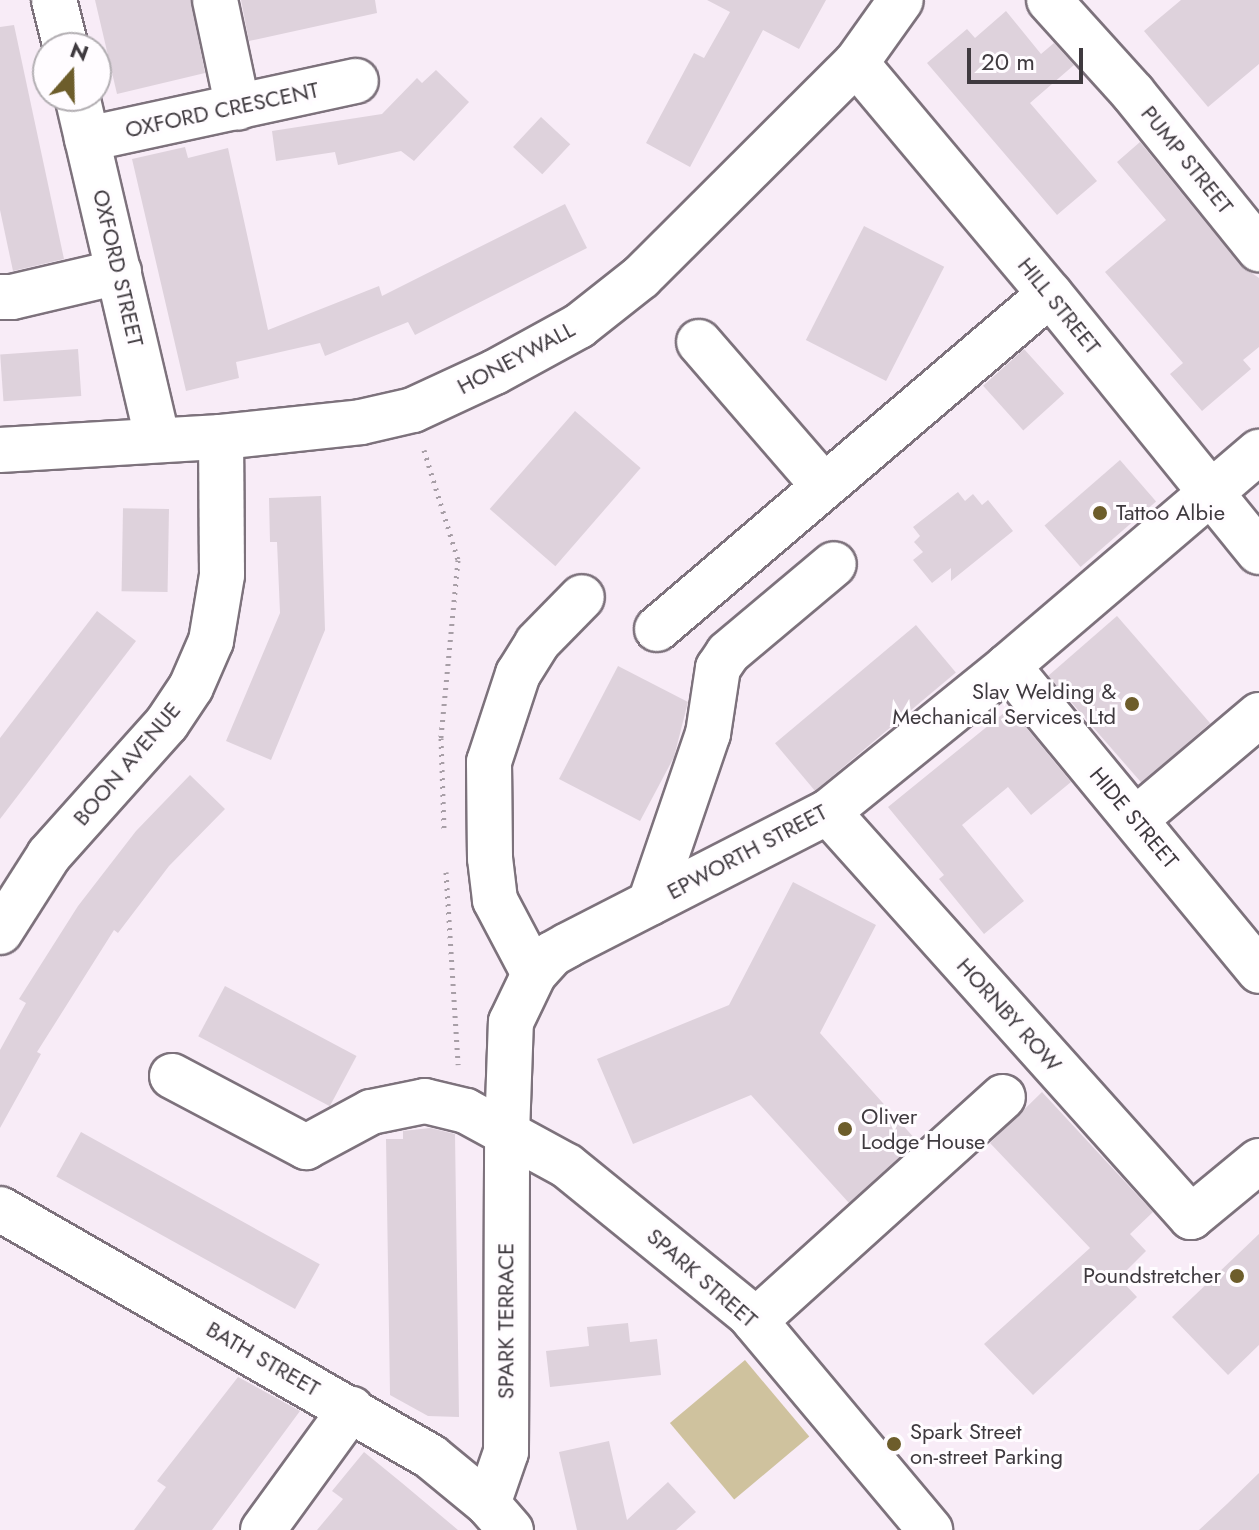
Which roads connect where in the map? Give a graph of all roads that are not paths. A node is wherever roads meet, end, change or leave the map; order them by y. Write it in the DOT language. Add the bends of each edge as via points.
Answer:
graph roads {
  1 [pos="54,0"];
  2 [pos="215,0"];
  3 [pos="901,0"];
  4 [pos="1049,0"];
  5 [pos="62,32"];
  6 [pos="856,63"];
  7 [pos="356,81"];
  8 [pos="238,108"];
  9 [pos="81,112"];
  10 [pos="87,139"];
  11 [pos="1259,249"];
  12 [pos="119,272"];
  13 [pos="1050,294"];
  14 [pos="0,297"];
  15 [pos="699,342"];
  16 [pos="221,437"];
  17 [pos="158,440"];
  18 [pos="0,450"];
  19 [pos="1259,452"];
  20 [pos="823,485"];
  21 [pos="1211,493"];
  22 [pos="1259,552"];
  23 [pos="834,564"];
  24 [pos="582,597"];
  25 [pos="657,629"];
  26 [pos="1008,666"];
  27 [pos="1259,715"];
  28 [pos="828,812"];
  29 [pos="1136,819"];
  30 [pos="650,903"];
  31 [pos="0,932"];
  32 [pos="1259,971"];
  33 [pos="534,974"];
  34 [pos="172,1076"];
  35 [pos="1003,1097"];
  36 [pos="507,1134"];
  37 [pos="1259,1161"];
  38 [pos="0,1209"];
  39 [pos="755,1321"];
  40 [pos="351,1409"];
  41 [pos="499,1517"];
  42 [pos="263,1530"];
  43 [pos="930,1530"];
  1 -- 5 [label="street"];
  2 -- 8 [label="street"];
  3 -- 6 [label="street, HONEYWALL"];
  4 -- 11 [label="street, PUMP STREET" via="1133,93"];
  6 -- 13 [label="street, HILL STREET"];
  6 -- 16 [label="street, HONEYWALL" via="641,277 579,326 413,410 361,422"];
  7 -- 8 [label="street, OXFORD CRESCENT"];
  8 -- 10 [label="street, OXFORD CRESCENT"];
  9 -- 10 [label="street, OXFORD STREET"];
  10 -- 12 [label="street, OXFORD STREET"];
  12 -- 14 [label="street"];
  12 -- 17 [label="street, OXFORD STREET"];
  13 -- 20 [label="street"];
  13 -- 21 [label="street, HILL STREET"];
  15 -- 20 [label="street"];
  16 -- 17 [label="street, HONEYWALL"];
  16 -- 31 [label="street, BOON AVENUE" via="222,575 211,641 191,687 167,723 49,855"];
  17 -- 18 [label="street, HONEYWALL"];
  19 -- 21 [label="street, EPWORTH STREET"];
  20 -- 25 [label="street"];
  21 -- 22 [label="street, HILL STREET"];
  21 -- 26 [label="street, EPWORTH STREET"];
  23 -- 30 [label="street" via="728,653 718,668 708,734"];
  24 -- 33 [label="street" via="537,643 518,674 489,762 495,900"];
  26 -- 28 [label="street, EPWORTH STREET"];
  26 -- 29 [label="street, HIDE STREET"];
  27 -- 29 [label="street"];
  28 -- 30 [label="street, EPWORTH STREET"];
  28 -- 37 [label="street, HORNBY ROW" via="1191,1217"];
  29 -- 32 [label="street, HIDE STREET"];
  30 -- 33 [label="street, EPWORTH STREET" via="552,954"];
  33 -- 36 [label="street, EPWORTH STREET" via="511,1022"];
  34 -- 36 [label="street, SPARK STREET" via="306,1147 371,1112 425,1101 466,1111"];
  35 -- 39 [label="street"];
  36 -- 39 [label="street, SPARK STREET" via="567,1166"];
  36 -- 41 [label="street, SPARK TERRACE" via="506,1452"];
  38 -- 40 [label="street, BATH STREET"];
  39 -- 43 [label="street, SPARK STREET"];
  40 -- 41 [label="street, BATH STREET" via="431,1457"];
  40 -- 42 [label="street"];
}
